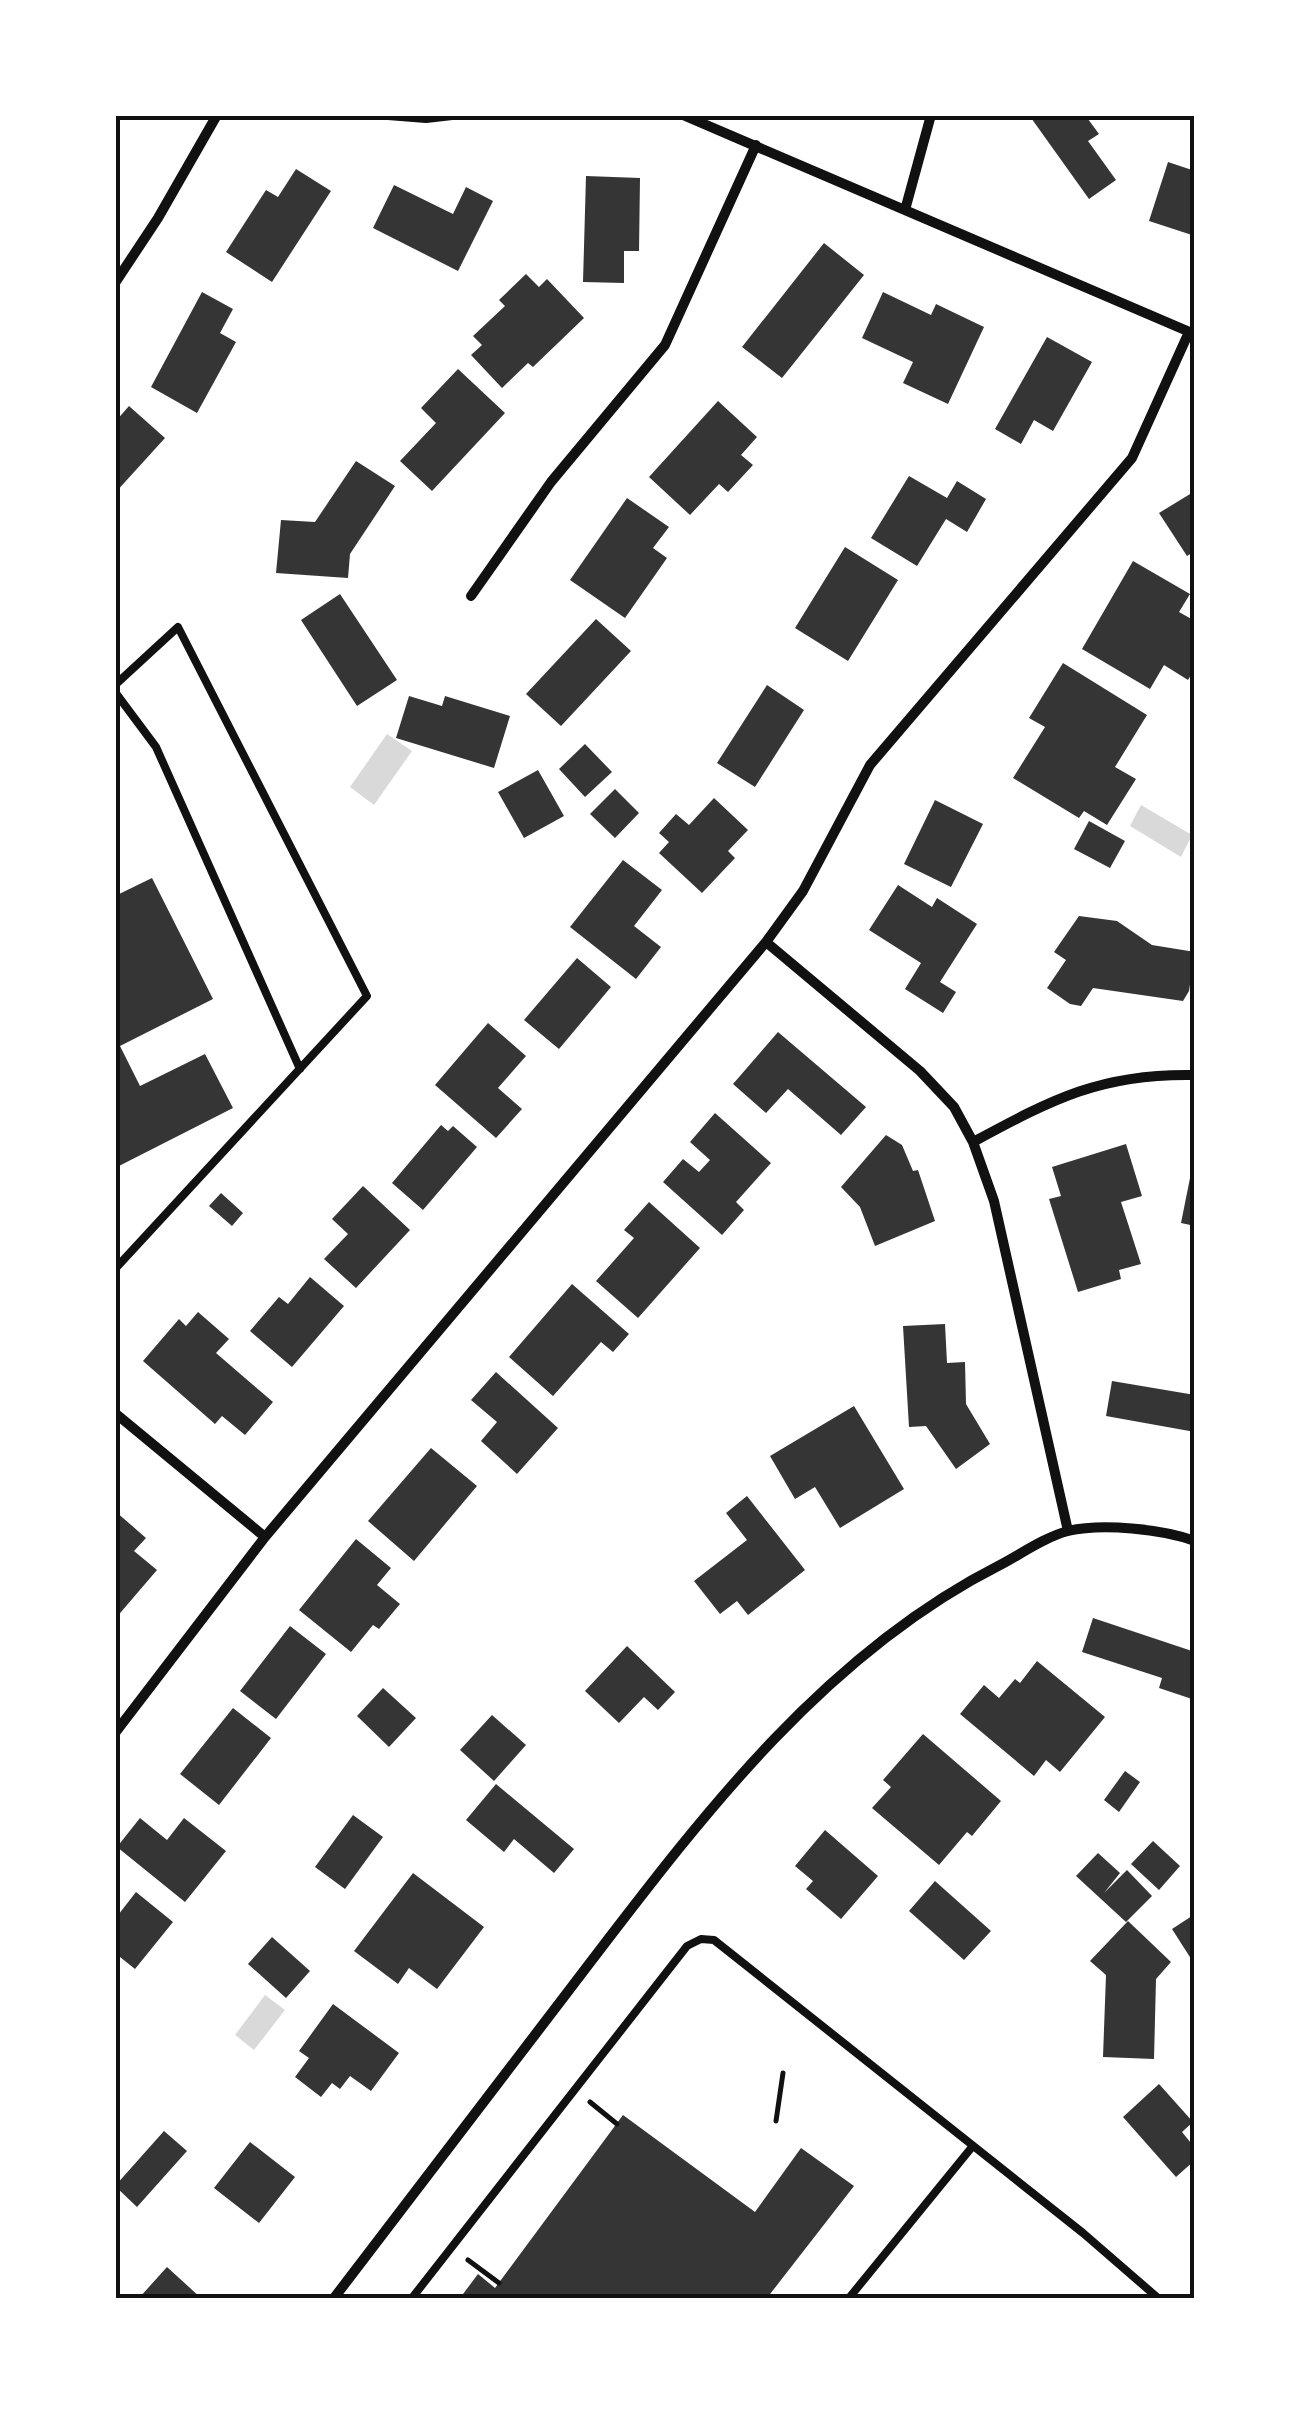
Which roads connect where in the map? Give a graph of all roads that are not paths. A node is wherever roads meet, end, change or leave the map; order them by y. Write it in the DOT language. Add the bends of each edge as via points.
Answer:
graph roads {
  1 [pos="217,115"];
  2 [pos="388,115"];
  3 [pos="452,115"];
  4 [pos="683,115"];
  5 [pos="931,115"];
  6 [pos="756,145"];
  7 [pos="905,210"];
  8 [pos="115,283"];
  9 [pos="1192,333"];
  10 [pos="471,596"];
  11 [pos="115,688"];
  12 [pos="766,942"];
  13 [pos="300,1069"];
  14 [pos="1195,1074"];
  15 [pos="973,1142"];
  16 [pos="115,1269"];
  17 [pos="115,1413"];
  18 [pos="1068,1531"];
  19 [pos="264,1537"];
  20 [pos="1195,1541"];
  21 [pos="115,1733"];
  22 [pos="972,2148"];
  23 [pos="334,2298"];
  24 [pos="412,2298"];
  25 [pos="849,2298"];
  26 [pos="1158,2298"];
  1 -- 8 [label="street"];
  2 -- 3 [label="street"];
  4 -- 6 [label="street"];
  5 -- 7 [label="street"];
  6 -- 7 [label="street"];
  6 -- 10 [label="street" via="666,345 551,482"];
  7 -- 9 [label="street"];
  9 -- 12 [label="street" via="1132,458 870,765 803,891"];
  11 -- 13 [label="lane" via="156,748"];
  11 -- 13 [label="lane" via="178,627 367,996"];
  12 -- 15 [label="street" via="920,1071 954,1108"];
  12 -- 19 [label="street"];
  13 -- 16 [label="lane"];
  14 -- 15 [label="street" via="1097,1084"];
  15 -- 18 [label="street" via="994,1201"];
  17 -- 19 [label="street"];
  18 -- 20 [label="street" via="1128,1528"];
  18 -- 23 [label="street" via="958,1586 905,1622 820,1692 744,1770"];
  19 -- 21 [label="street"];
  22 -- 24 [label="lane" via="714,1940 701,1939 687,1946"];
  22 -- 25 [label="lane"];
  22 -- 26 [label="lane"];
}
